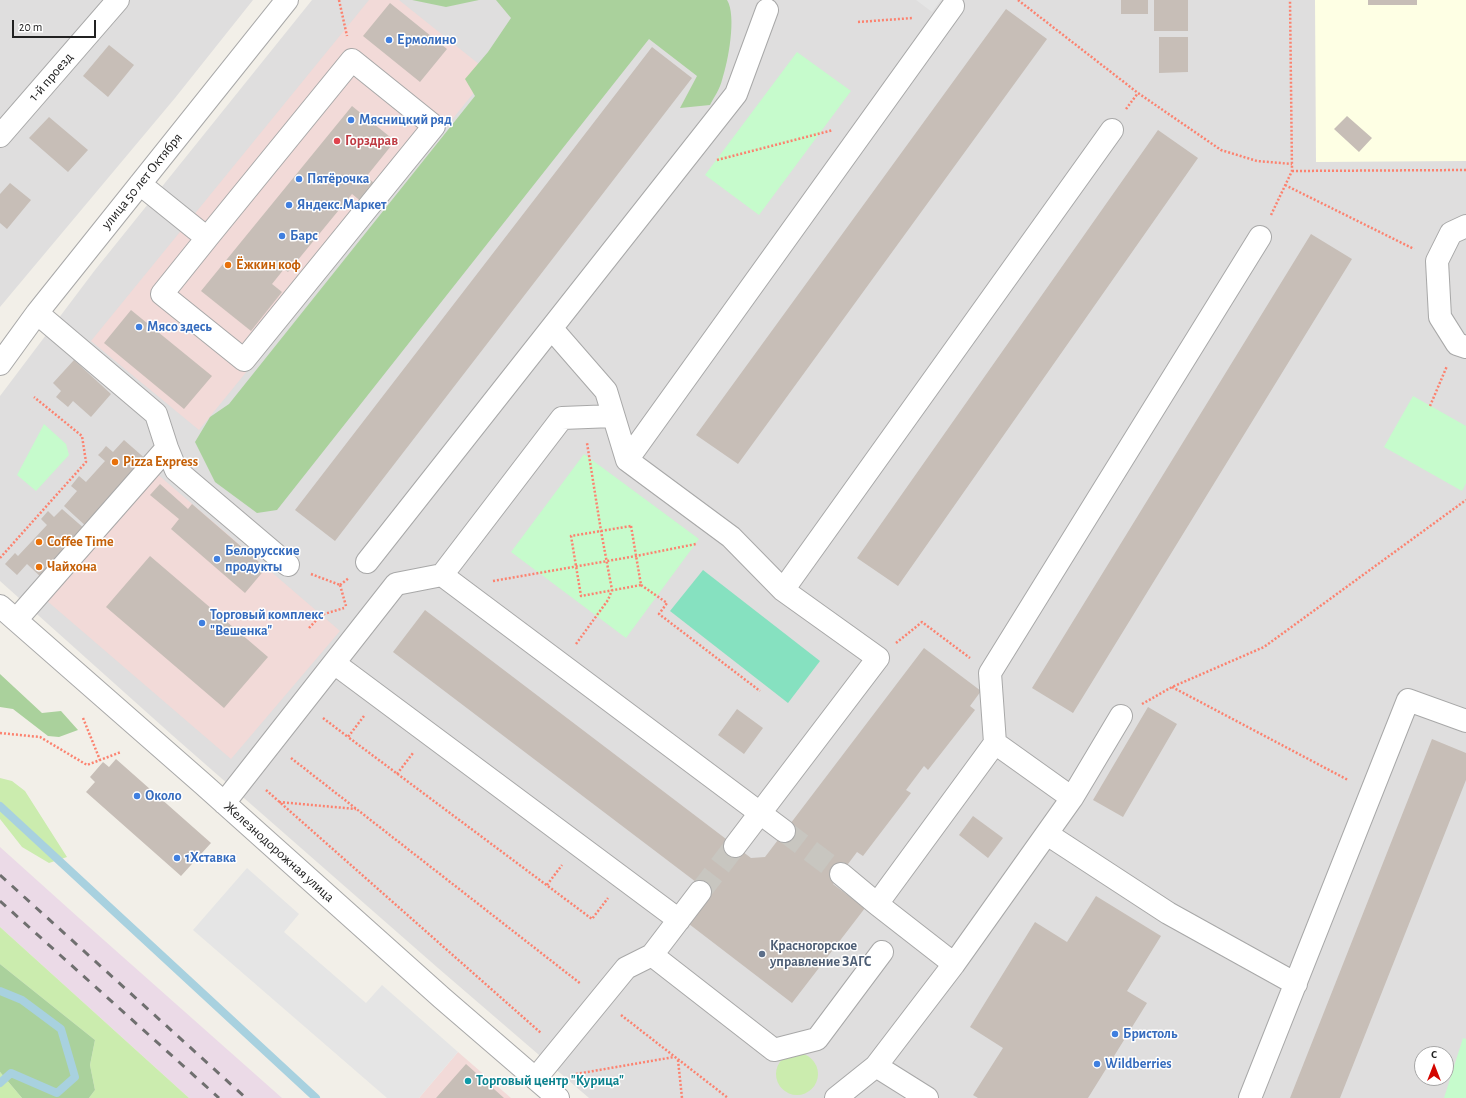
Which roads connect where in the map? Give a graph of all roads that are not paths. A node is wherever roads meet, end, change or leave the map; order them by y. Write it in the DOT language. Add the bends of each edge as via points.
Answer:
graph roads {
  1 [pos="118,0"];
  2 [pos="287,0"];
  3 [pos="766,3"];
  4 [pos="950,11"];
  5 [pos="1112,130"];
  6 [pos="0,136"];
  7 [pos="140,184"];
  8 [pos="1466,226"];
  9 [pos="1260,237"];
  10 [pos="207,238"];
  11 [pos="37,313"];
  12 [pos="552,329"];
  13 [pos="1462,345"];
  14 [pos="0,364"];
  15 [pos="613,416"];
  16 [pos="167,448"];
  17 [pos="627,460"];
  18 [pos="368,562"];
  19 [pos="288,565"];
  20 [pos="450,581"];
  21 [pos="783,590"];
  22 [pos="8,613"];
  23 [pos="334,663"];
  24 [pos="1121,716"];
  25 [pos="1466,721"];
  26 [pos="996,743"];
  27 [pos="1072,798"];
  28 [pos="224,803"];
  29 [pos="760,813"];
  30 [pos="784,831"];
  31 [pos="1046,834"];
  32 [pos="735,846"];
  33 [pos="841,874"];
  34 [pos="700,892"];
  35 [pos="877,904"];
  36 [pos="679,920"];
  37 [pos="882,952"];
  38 [pos="652,955"];
  39 [pos="954,964"];
  40 [pos="1296,984"];
  41 [pos="876,1066"];
  42 [pos="536,1078"];
  43 [pos="558,1098"];
  44 [pos="836,1098"];
  45 [pos="928,1098"];
  46 [pos="1250,1098"];
  1 -- 6 [label="street, 1-й проезд"];
  2 -- 7 [label="street, улица 50 лет Октября"];
  3 -- 12 [label="street" via="736,94"];
  4 -- 17 [label="street"];
  5 -- 21 [label="street"];
  7 -- 10 [label="street"];
  7 -- 11 [label="street, улица 50 лет Октября"];
  8 -- 13 [label="street" via="1451,233 1437,261 1440,317"];
  9 -- 26 [label="street" via="990,673"];
  10 -- 10 [label="street" via="352,60 434,126 244,360 162,294"];
  11 -- 14 [label="street, улица 50 лет Октября"];
  11 -- 16 [label="street" via="156,414"];
  12 -- 15 [label="street" via="606,392"];
  12 -- 18 [label="street"];
  15 -- 17 [label="street"];
  15 -- 20 [label="street" via="562,418"];
  16 -- 19 [label="street" via="176,470"];
  16 -- 22 [label="street"];
  17 -- 21 [label="street" via="731,537"];
  20 -- 23 [label="street" via="396,584"];
  20 -- 29 [label="street"];
  21 -- 29 [label="street" via="878,658"];
  22 -- 28 [label="street, Железнодорожная улица"];
  23 -- 28 [label="street"];
  23 -- 36 [label="street"];
  24 -- 27 [label="street"];
  25 -- 40 [label="street" via="1408,700"];
  26 -- 27 [label="street"];
  26 -- 35 [label="street"];
  27 -- 31 [label="street"];
  28 -- 42 [label="street, Железнодорожная улица"];
  29 -- 30 [label="street"];
  29 -- 32 [label="street"];
  31 -- 39 [label="street"];
  31 -- 40 [label="street" via="1168,913"];
  33 -- 35 [label="street"];
  34 -- 36 [label="street"];
  35 -- 39 [label="street"];
  36 -- 38 [label="street"];
  37 -- 38 [label="street" via="817,1039 774,1050"];
  38 -- 42 [label="street" via="626,968"];
  39 -- 41 [label="street"];
  40 -- 46 [label="street"];
  41 -- 44 [label="street"];
  41 -- 45 [label="street"];
  42 -- 43 [label="street, Железнодорожная улица"];
}
